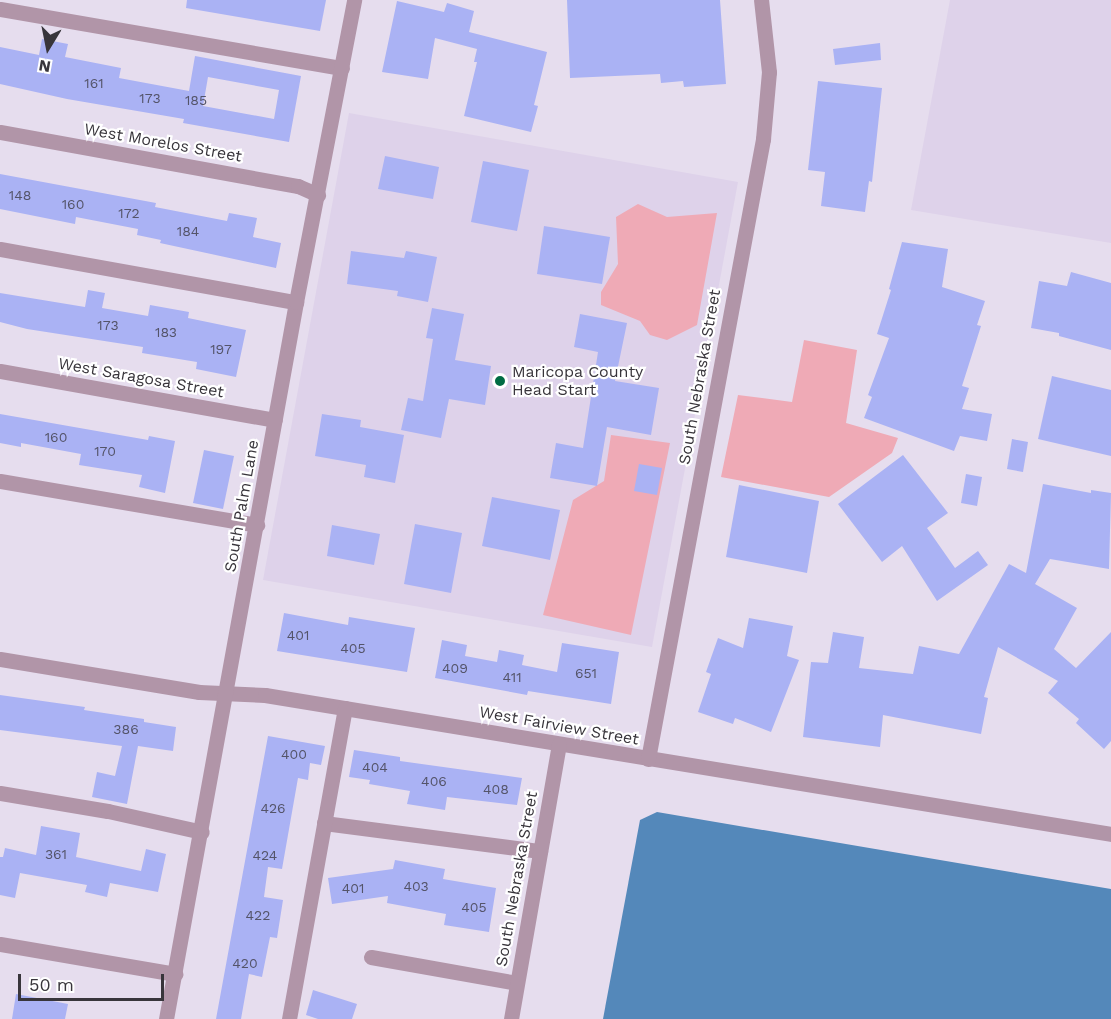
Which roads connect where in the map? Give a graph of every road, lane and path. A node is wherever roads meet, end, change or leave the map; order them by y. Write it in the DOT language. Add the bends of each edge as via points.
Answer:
graph roads {
  1 [pos="354,0"];
  2 [pos="761,0"];
  3 [pos="0,9"];
  4 [pos="342,68"];
  5 [pos="0,132"];
  6 [pos="318,195"];
  7 [pos="0,249"];
  8 [pos="296,302"];
  9 [pos="0,371"];
  10 [pos="275,420"];
  11 [pos="0,481"];
  12 [pos="257,525"];
  13 [pos="0,659"];
  14 [pos="227,693"];
  15 [pos="345,708"];
  16 [pos="559,744"];
  17 [pos="648,759"];
  18 [pos="0,793"];
  19 [pos="324,823"];
  20 [pos="202,832"];
  21 [pos="1111,834"];
  22 [pos="540,850"];
  23 [pos="0,944"];
  24 [pos="371,957"];
  25 [pos="175,974"];
  26 [pos="517,983"];
  27 [pos="166,1019"];
  28 [pos="289,1019"];
  29 [pos="511,1019"];
  1 -- 4 [label="street, South Palm Lane"];
  2 -- 17 [label="street, South Nebraska Street" via="769,72 763,139"];
  3 -- 4 [label="street"];
  4 -- 6 [label="street, South Palm Lane"];
  5 -- 6 [label="street, West Morelos Street" via="298,186"];
  6 -- 8 [label="street, South Palm Lane"];
  7 -- 8 [label="street"];
  8 -- 10 [label="street, South Palm Lane"];
  9 -- 10 [label="street, West Saragosa Street"];
  10 -- 12 [label="street, South Palm Lane"];
  11 -- 12 [label="street"];
  12 -- 14 [label="street, South Palm Lane"];
  13 -- 14 [label="street, West Fairview Street" via="199,693"];
  14 -- 15 [label="street, West Fairview Street"];
  14 -- 20 [label="street, South Palm Lane"];
  15 -- 16 [label="street, West Fairview Street"];
  15 -- 19 [label="street"];
  16 -- 17 [label="street, West Fairview Street"];
  16 -- 22 [label="street, South Nebraska Street"];
  17 -- 21 [label="street, West Fairview Street"];
  18 -- 20 [label="street"];
  19 -- 22 [label="street"];
  19 -- 28 [label="street"];
  20 -- 25 [label="street, South Palm Lane"];
  22 -- 26 [label="street, South Nebraska Street"];
  23 -- 25 [label="street"];
  24 -- 26 [label="street"];
  25 -- 27 [label="street, South Palm Lane"];
  26 -- 29 [label="street, South Nebraska Street"];
}
